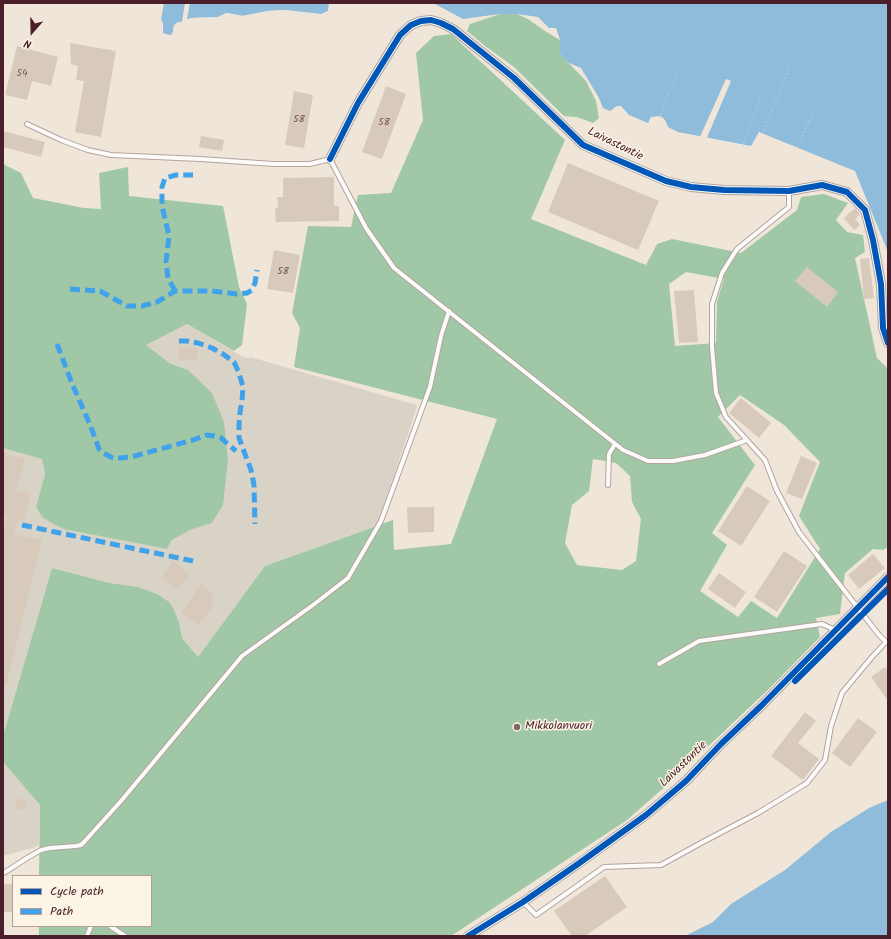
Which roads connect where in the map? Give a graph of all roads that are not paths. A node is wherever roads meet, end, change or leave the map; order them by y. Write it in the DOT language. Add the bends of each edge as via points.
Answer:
graph roads {
  1 [pos="27,124"];
  2 [pos="330,159"];
  3 [pos="789,190"];
  4 [pos="449,311"];
  5 [pos="888,342"];
  6 [pos="747,440"];
  7 [pos="615,444"];
  8 [pos="608,485"];
  9 [pos="888,577"];
  10 [pos="858,608"];
  11 [pos="835,630"];
  12 [pos="659,664"];
  13 [pos="3,873"];
  14 [pos="523,902"];
  15 [pos="92,927"];
  16 [pos="112,927"];
  17 [pos="87,936"];
  18 [pos="125,936"];
  19 [pos="468,936"];
  1 -- 2 [label="lane" via="88,150 112,155 274,164 310,164"];
  2 -- 3 [label="street, Laivastontie" via="358,103 400,34 411,25 431,20 453,29 490,58 584,145 666,181 691,187"];
  2 -- 4 [label="lane" via="366,228 394,268"];
  3 -- 5 [label="street, Laivastontie" via="822,185 847,192 865,210 881,284 883,328"];
  3 -- 6 [label="lane" via="789,207 736,249 722,273 712,304 716,393 726,417"];
  4 -- 7 [label="lane"];
  4 -- 13 [label="lane" via="430,387 384,515 348,578 242,656 85,841 76,846 41,850"];
  6 -- 7 [label="lane" via="705,455 672,461 648,461"];
  6 -- 10 [label="lane" via="765,460 777,491 799,532"];
  7 -- 8 [label="lane" via="608,454"];
  9 -- 10 [label="street, Laivastontie"];
  10 -- 11 [label="street, Laivastontie"];
  10 -- 14 [label="lane" via="886,642 842,692 831,726 825,760 807,783 758,813 661,865 604,867 536,916"];
  11 -- 12 [label="lane" via="822,624 699,641"];
  11 -- 14 [label="street, Laivastontie" via="686,781 646,815"];
  14 -- 19 [label="street, Laivastontie"];
  15 -- 17 [label="lane"];
  16 -- 18 [label="lane"];
}
